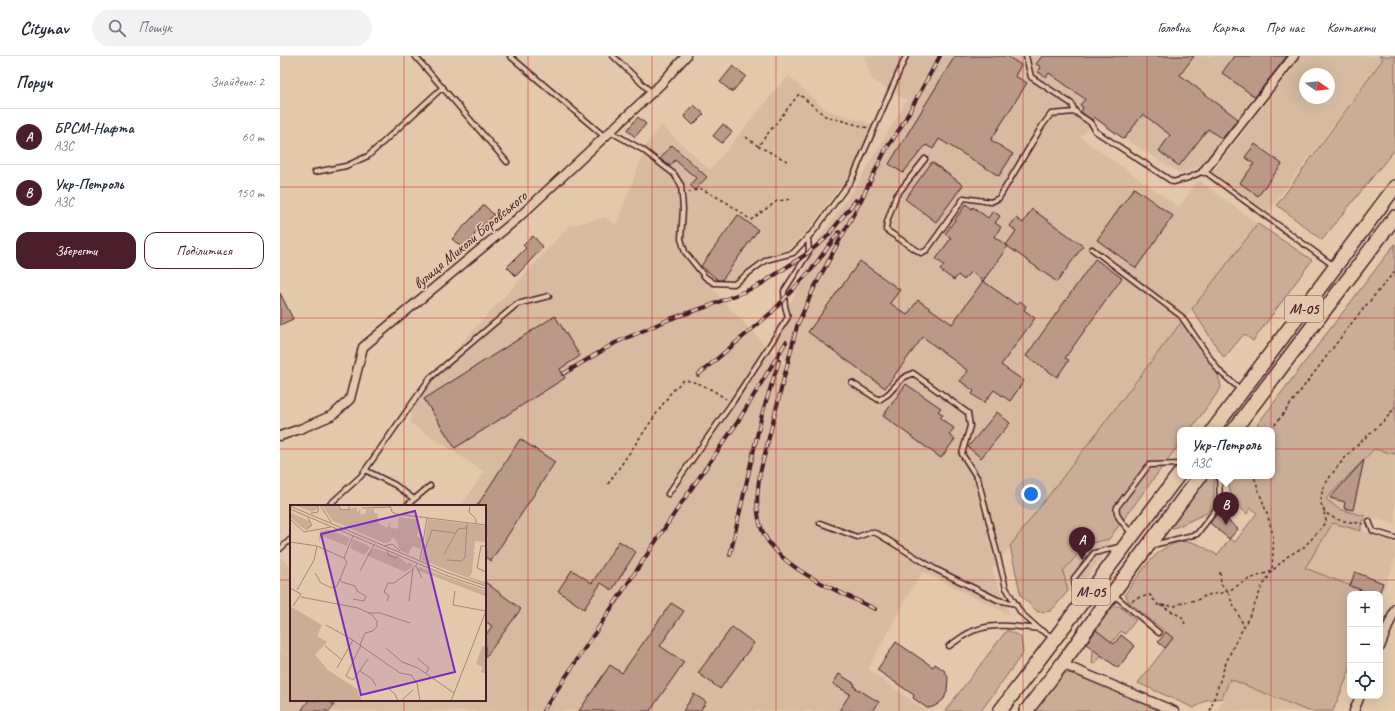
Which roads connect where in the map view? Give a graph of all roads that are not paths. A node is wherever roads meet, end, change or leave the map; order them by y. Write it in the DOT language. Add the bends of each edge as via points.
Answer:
graph roads {
  1 [pos="415,56"];
  2 [pos="510,56"];
  3 [pos="613,56"];
  4 [pos="686,56"];
  5 [pos="906,56"];
  6 [pos="1026,56"];
  7 [pos="1294,56"];
  8 [pos="443,87"];
  9 [pos="652,93"];
  10 [pos="1075,112"];
  11 [pos="608,134"];
  12 [pos="924,160"];
  13 [pos="507,162"];
  14 [pos="1204,171"];
  15 [pos="315,172"];
  16 [pos="1395,187"];
  17 [pos="1395,217"];
  18 [pos="808,236"];
  19 [pos="1092,249"];
  20 [pos="1335,267"];
  21 [pos="549,296"];
  22 [pos="852,383"];
  23 [pos="1242,391"];
  24 [pos="1215,427"];
  25 [pos="1236,427"];
  26 [pos="280,436"];
  27 [pos="1177,464"];
  28 [pos="366,470"];
  29 [pos="1177,477"];
  30 [pos="1198,479"];
  31 [pos="1219,479"];
  32 [pos="430,486"];
  33 [pos="668,494"];
  34 [pos="414,499"];
  35 [pos="329,505"];
  36 [pos="407,505"];
  37 [pos="1370,521"];
  38 [pos="820,523"];
  39 [pos="1395,538"];
  40 [pos="290,540"];
  41 [pos="1129,540"];
  42 [pos="1147,547"];
  43 [pos="280,549"];
  44 [pos="1112,594"];
  45 [pos="1016,604"];
  46 [pos="1078,609"];
  47 [pos="1395,609"];
  48 [pos="1039,629"];
  49 [pos="1159,633"];
  50 [pos="1056,639"];
  51 [pos="1383,639"];
  52 [pos="949,646"];
  53 [pos="1062,664"];
  54 [pos="1359,699"];
  55 [pos="1000,711"];
  56 [pos="1026,711"];
  57 [pos="1174,711"];
  58 [pos="1354,711"];
  1 -- 8 [label="lane"];
  2 -- 11 [label="lane"];
  3 -- 9 [label="lane"];
  4 -- 9 [label="street, вулиця Миколи Боровського"];
  5 -- 18 [label="lane" via="852,179"];
  6 -- 10 [label="lane" via="1030,77 1072,104"];
  7 -- 14 [label="street"];
  8 -- 13 [label="lane"];
  8 -- 15 [label="lane" via="368,156 346,166"];
  9 -- 11 [label="street, вулиця Миколи Боровського"];
  10 -- 12 [label="lane" via="1051,114 999,198 991,202 964,198 926,250 921,253 886,230 896,196"];
  10 -- 14 [label="lane" via="1094,125 1095,131 1173,182"];
  11 -- 18 [label="lane" via="643,150 674,174 682,192 681,239 685,252 705,277 714,283 734,284 766,260 792,253"];
  11 -- 26 [label="street, вулиця Миколи Боровського" via="518,218 363,347 350,398 333,415"];
  14 -- 20 [label="lane"];
  16 -- 20 [label="main road, М-05"];
  17 -- 25 [label="main road, М-05"];
  18 -- 33 [label="lane" via="809,252 784,291 788,317"];
  19 -- 23 [label="lane" via="1181,316 1219,370"];
  20 -- 23 [label="main road, М-05"];
  21 -- 28 [label="lane" via="518,304 430,378"];
  22 -- 45 [label="lane" via="879,400 903,378 913,373 968,413 970,426 962,454 978,479 1006,588"];
  23 -- 24 [label="main road, М-05"];
  27 -- 41 [label="lane" via="1149,465 1117,507 1117,514"];
  28 -- 34 [label="lane" via="395,485"];
  28 -- 35 [label="lane"];
  29 -- 41 [label="main road, М-05"];
  30 -- 42 [label="main road, М-05"];
  31 -- 42 [label="lane" via="1220,504 1197,534"];
  32 -- 34 [label="lane"];
  34 -- 36 [label="lane"];
  37 -- 39 [label="lane" via="1373,531"];
  38 -- 45 [label="lane" via="857,537 871,532 878,534 935,569 998,600"];
  40 -- 43 [label="lane"];
  41 -- 46 [label="main road, М-05"];
  41 -- 46 [label="lane" via="1094,553 1074,578"];
  42 -- 44 [label="main road, М-05"];
  44 -- 49 [label="lane"];
  44 -- 53 [label="main road, М-05"];
  45 -- 48 [label="lane" via="1021,613"];
  46 -- 50 [label="main road, М-05"];
  47 -- 51 [label="street"];
  48 -- 50 [label="lane"];
  48 -- 52 [label="lane" via="1002,626 978,629"];
  50 -- 55 [label="main road, М-05"];
  53 -- 56 [label="main road, М-05"];
  53 -- 57 [label="street"];
  54 -- 58 [label="street"];
}
